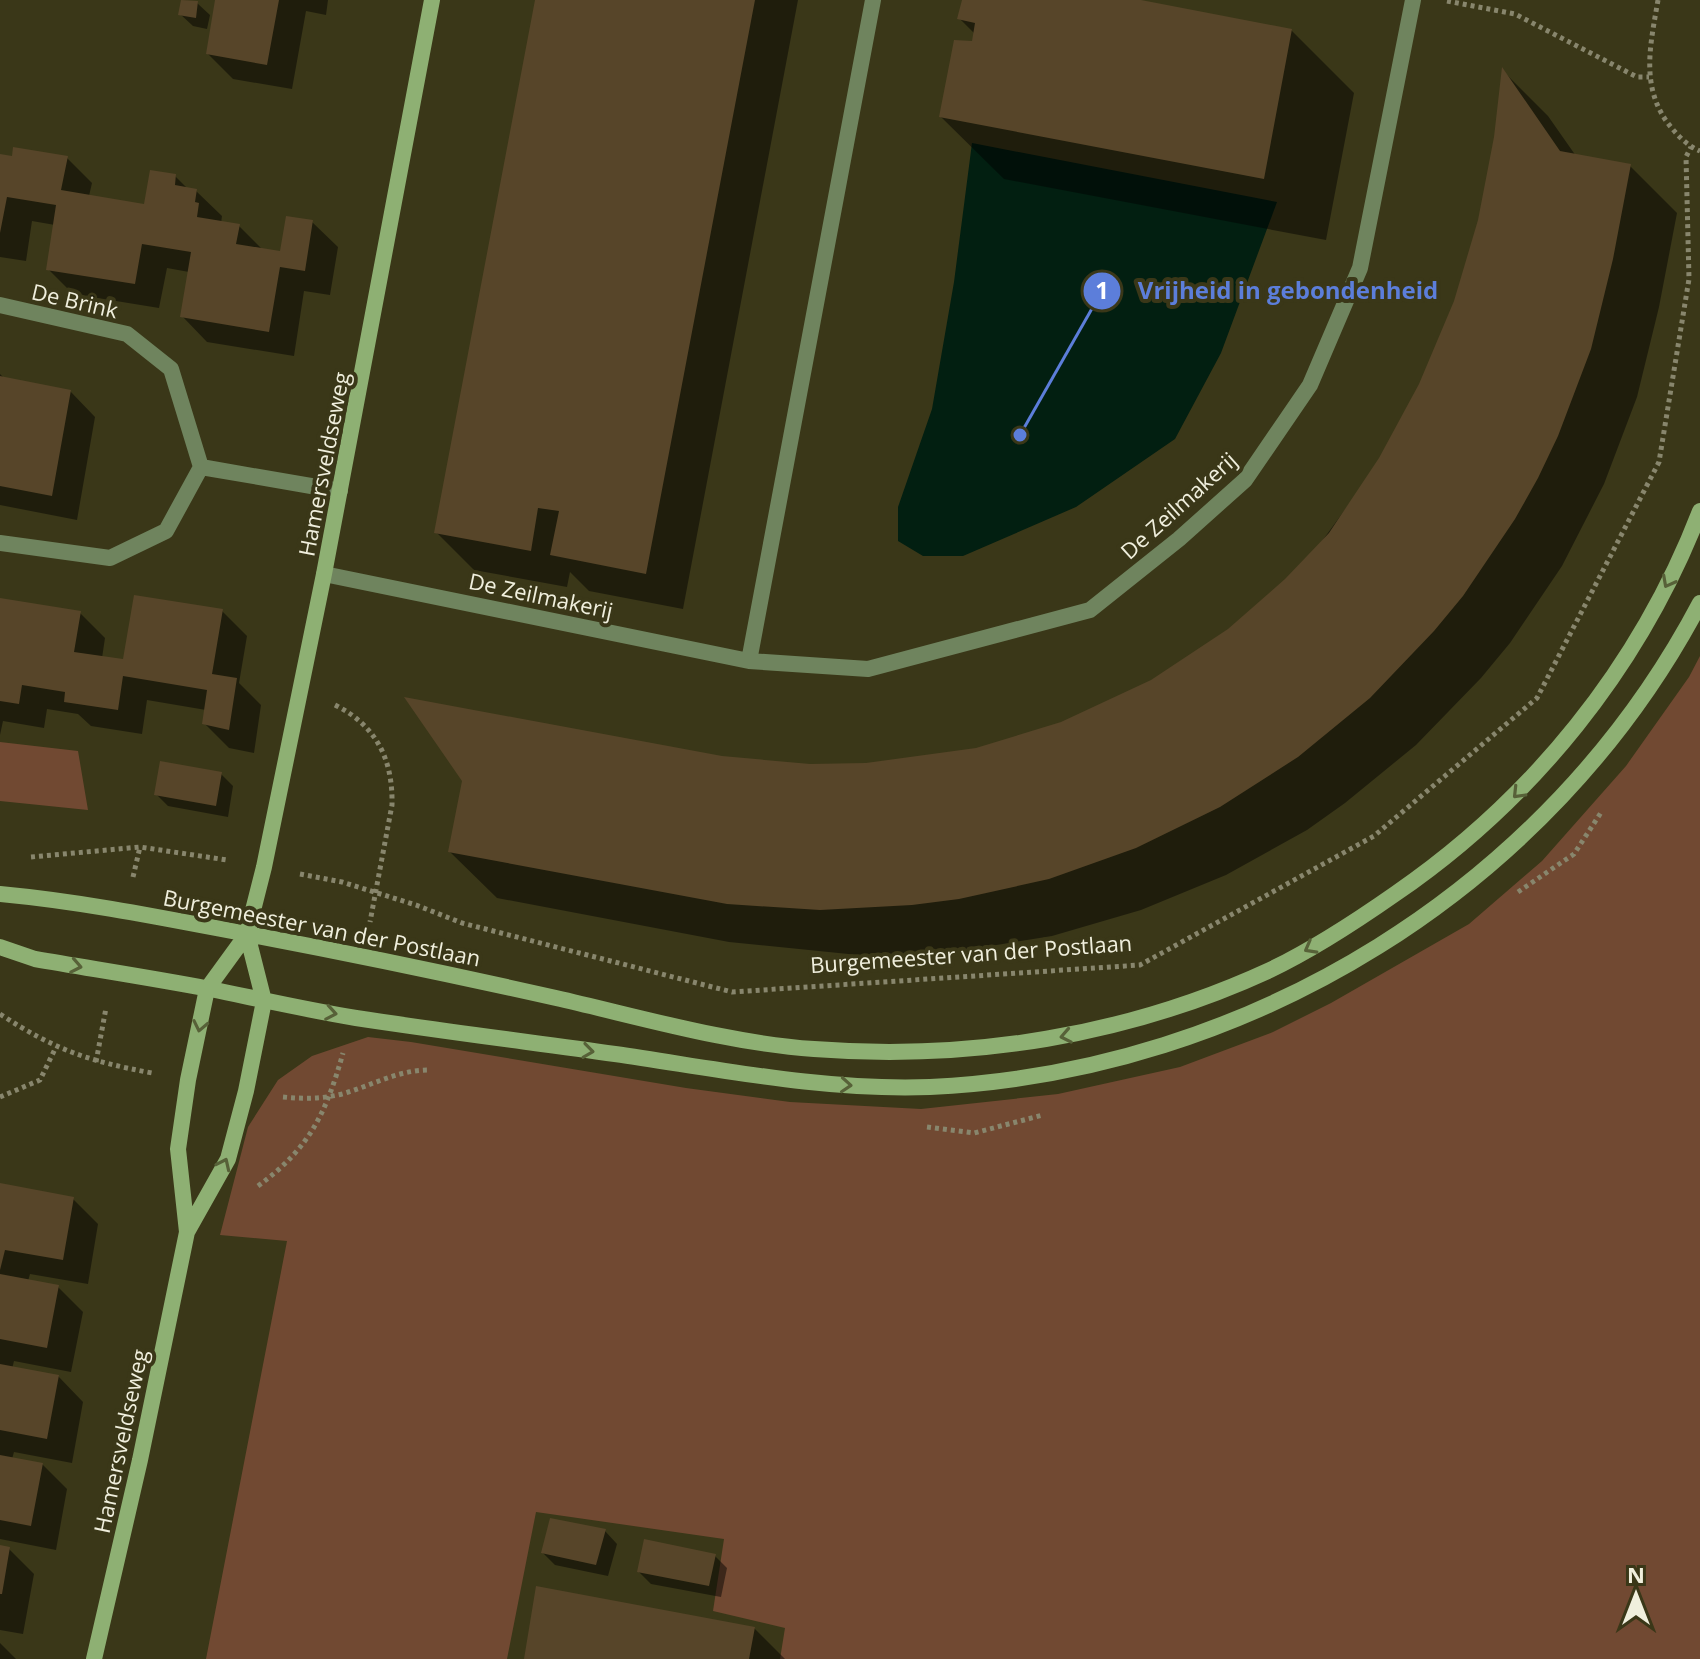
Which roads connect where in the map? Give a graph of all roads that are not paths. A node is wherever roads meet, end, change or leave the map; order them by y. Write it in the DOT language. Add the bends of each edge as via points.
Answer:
graph roads {
  1 [pos="432,0"];
  2 [pos="873,0"];
  3 [pos="1413,0"];
  4 [pos="0,305"];
  5 [pos="201,467"];
  6 [pos="340,491"];
  7 [pos="1700,511"];
  8 [pos="0,543"];
  9 [pos="324,574"];
  10 [pos="1700,603"];
  11 [pos="749,661"];
  12 [pos="0,894"];
  13 [pos="247,934"];
  14 [pos="0,947"];
  15 [pos="207,989"];
  16 [pos="264,1001"];
  17 [pos="187,1232"];
  18 [pos="94,1659"];
  1 -- 6 [label="street, Hamersveldseweg"];
  2 -- 11 [label="street"];
  3 -- 11 [label="street, De Zeilmakerij" via="1360,268 1310,385 1245,480 1090,610 868,669"];
  4 -- 5 [label="street, De Brink" via="127,334 171,369"];
  5 -- 6 [label="street"];
  5 -- 8 [label="street" via="166,531 110,558"];
  6 -- 9 [label="street, Hamersveldseweg"];
  7 -- 13 [label="street, Burgemeester van der Postlaan, one-way" via="1673,573 1620,667 1552,758 1494,817 1424,874 1309,949 1232,986 1149,1016 995,1047 810,1049 741,1039"];
  9 -- 11 [label="street, De Zeilmakerij"];
  9 -- 13 [label="street, Hamersveldseweg"];
  16 -- 10 [label="street, one-way" via="841,1085 971,1084 1136,1055 1202,1034 1311,987 1474,880 1539,820 1619,730"];
  12 -- 13 [label="street, Burgemeester van der Postlaan"];
  13 -- 15 [label="street, Hamersveldseweg"];
  13 -- 16 [label="street, Hamersveldseweg"];
  14 -- 15 [label="street, one-way" via="35,959"];
  15 -- 16 [label="street"];
  15 -- 17 [label="street, Hamersveldseweg, one-way" via="178,1149"];
  17 -- 16 [label="street, Hamersveldseweg, one-way" via="228,1159"];
  17 -- 18 [label="street, Hamersveldseweg"];
}
